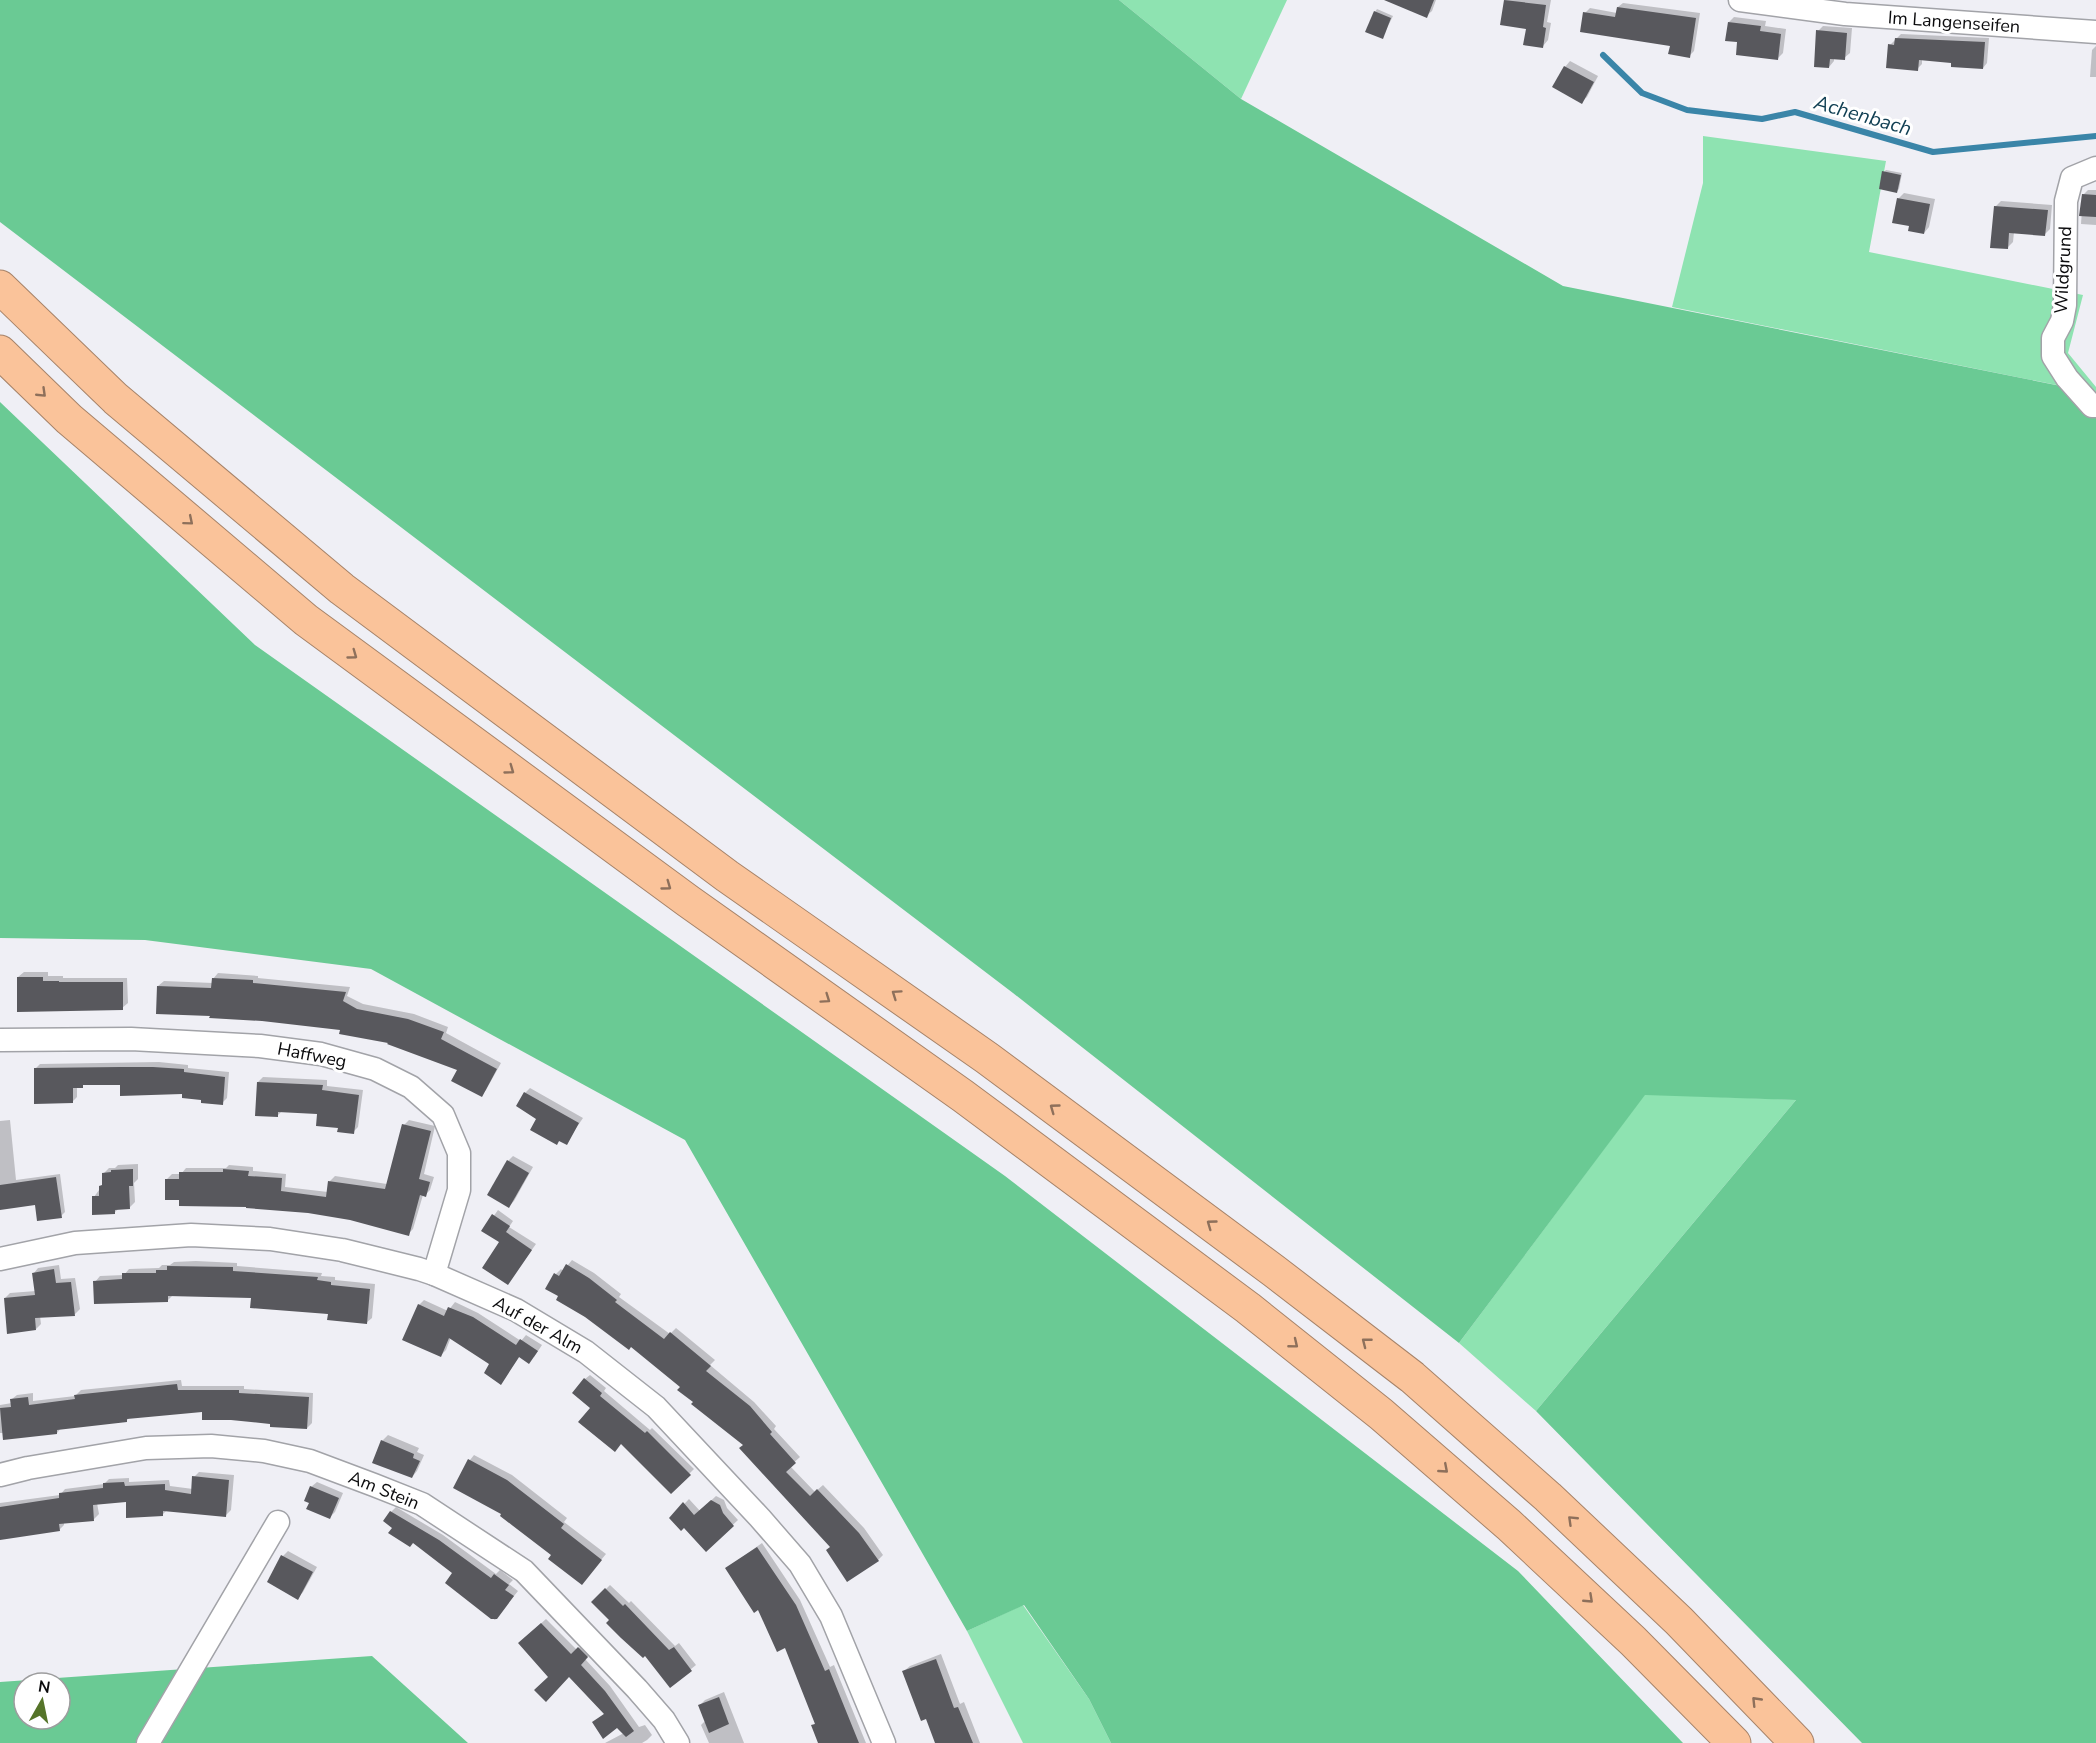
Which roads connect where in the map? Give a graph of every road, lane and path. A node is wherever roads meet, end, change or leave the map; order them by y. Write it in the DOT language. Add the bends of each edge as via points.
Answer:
graph roads {
  1 [pos="1740,0"];
  2 [pos="2096,32"];
  3 [pos="2096,168"];
  4 [pos="0,287"];
  5 [pos="0,352"];
  6 [pos="2096,406"];
  7 [pos="0,1040"];
  8 [pos="0,1259"];
  9 [pos="434,1274"];
  10 [pos="0,1475"];
  11 [pos="278,1522"];
  12 [pos="148,1743"];
  13 [pos="678,1743"];
  14 [pos="884,1743"];
  15 [pos="1734,1743"];
  16 [pos="1797,1743"];
  1 -- 2 [label="street, Im Langenseifen" via="1845,14"];
  3 -- 6 [label="street, Wildgrund" via="2072,178 2066,201 2065,305 2053,338 2053,356 2067,378"];
  16 -- 4 [label="highway, one-way" via="1679,1622 1548,1497 1412,1377 1016,1079 727,876 342,589 116,399"];
  5 -- 15 [label="highway, one-way" via="69,419 306,620 688,901 963,1095 1239,1301 1354,1393 1509,1525"];
  7 -- 9 [label="street, Haffweg" via="131,1039 260,1046 321,1054 375,1069 411,1087 443,1114 459,1153 459,1190"];
  8 -- 9 [label="street, Auf der Alm" via="75,1243 191,1235 270,1239 342,1250"];
  9 -- 14 [label="street, Auf der Alm" via="516,1310 586,1352 656,1407 710,1463 800,1564 831,1616"];
  10 -- 13 [label="street, Am Stein" via="146,1448 211,1446 264,1450 310,1461 374,1485 422,1504 524,1571 637,1689"];
  11 -- 12 [label="street"];
}
